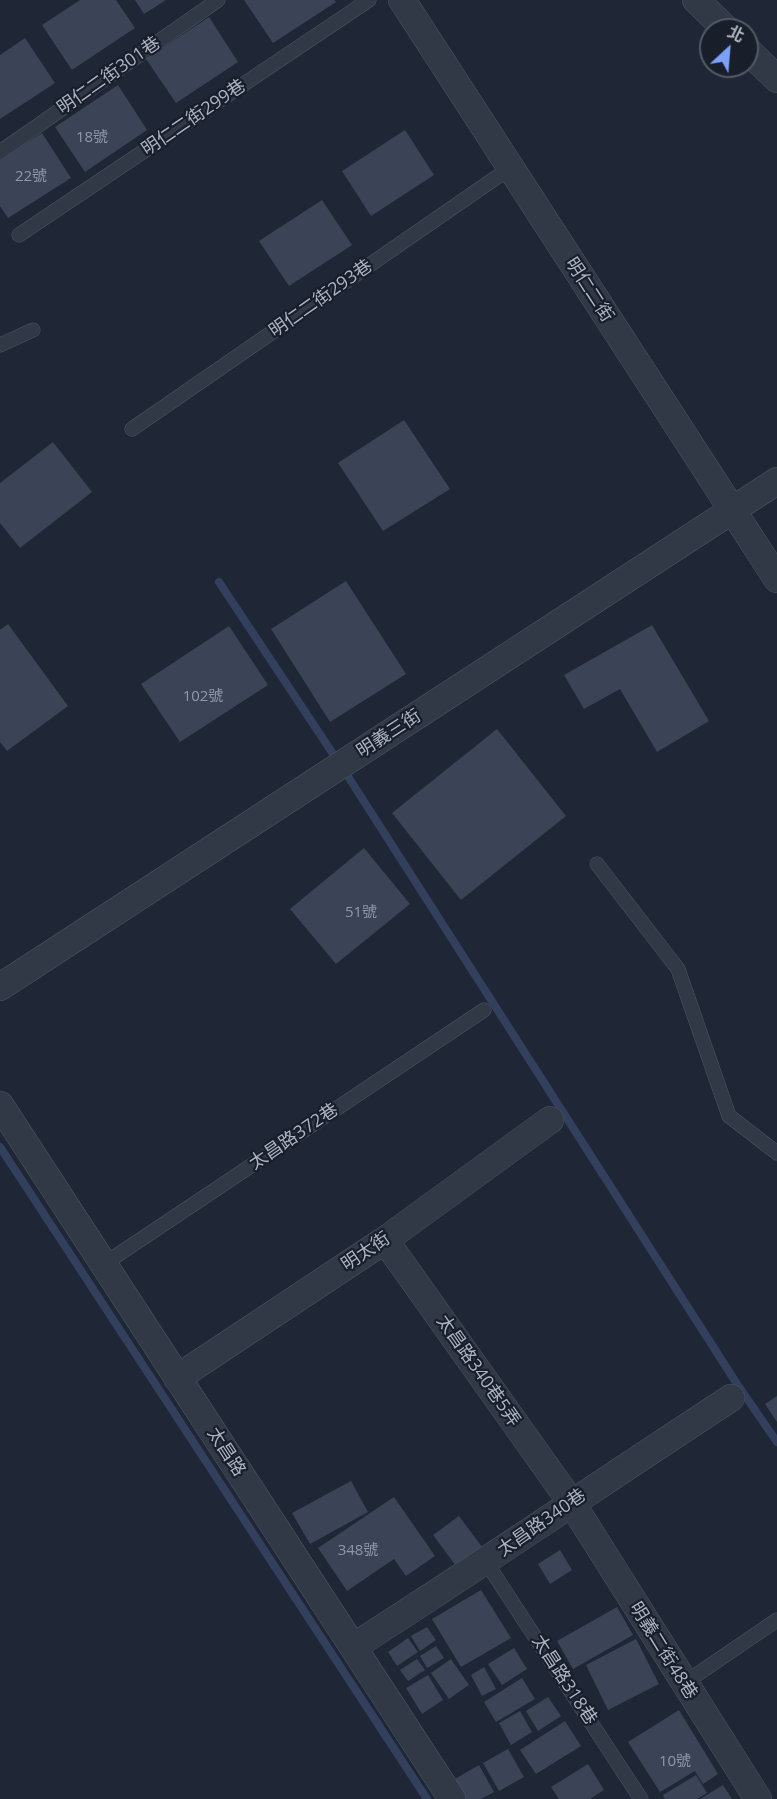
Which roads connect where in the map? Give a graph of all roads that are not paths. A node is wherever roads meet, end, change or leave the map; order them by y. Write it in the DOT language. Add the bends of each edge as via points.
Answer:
graph roads {
  1 [pos="218,0"];
  2 [pos="369,0"];
  3 [pos="402,0"];
  4 [pos="696,0"];
  5 [pos="715,18"];
  6 [pos="759,62"];
  7 [pos="777,80"];
  8 [pos="0,152"];
  9 [pos="510,168"];
  10 [pos="19,235"];
  11 [pos="33,330"];
  12 [pos="0,345"];
  13 [pos="132,429"];
  14 [pos="777,481"];
  15 [pos="732,510"];
  16 [pos="777,579"];
  17 [pos="597,864"];
  18 [pos="0,987"];
  19 [pos="484,1010"];
  20 [pos="0,1106"];
  21 [pos="550,1120"];
  22 [pos="777,1153"];
  23 [pos="385,1240"];
  24 [pos="104,1264"];
  25 [pos="177,1378"];
  26 [pos="730,1398"];
  27 [pos="571,1502"];
  28 [pos="486,1562"];
  29 [pos="777,1620"];
  30 [pos="353,1647"];
  31 [pos="683,1683"];
  32 [pos="452,1799"];
  33 [pos="641,1799"];
  34 [pos="758,1799"];
  1 -- 8 [label="lane, 明仁二街301巷"];
  2 -- 10 [label="lane, 明仁二街299巷"];
  3 -- 9 [label="street, 明仁二街"];
  4 -- 5 [label="street"];
  6 -- 7 [label="street"];
  9 -- 13 [label="lane, 明仁二街293巷"];
  9 -- 15 [label="street, 明仁二街"];
  11 -- 12 [label="lane"];
  14 -- 15 [label="street, 明義三街"];
  15 -- 16 [label="street, 明仁二街"];
  15 -- 18 [label="street, 明義三街"];
  17 -- 22 [label="lane" via="678,969 729,1116"];
  19 -- 24 [label="lane, 太昌路372巷"];
  20 -- 24 [label="street, 太昌路"];
  21 -- 23 [label="street, 明太街"];
  23 -- 25 [label="street, 明太街"];
  23 -- 27 [label="street, 太昌路340巷5弄"];
  24 -- 25 [label="street, 太昌路"];
  25 -- 30 [label="street, 太昌路"];
  26 -- 27 [label="street, 太昌路340巷"];
  27 -- 28 [label="street, 太昌路340巷"];
  27 -- 31 [label="street, 明義二街48巷"];
  28 -- 30 [label="street, 太昌路340巷"];
  28 -- 33 [label="lane, 太昌路318巷"];
  29 -- 31 [label="lane"];
  30 -- 32 [label="street, 太昌路"];
  31 -- 34 [label="street, 明義二街48巷"];
}
